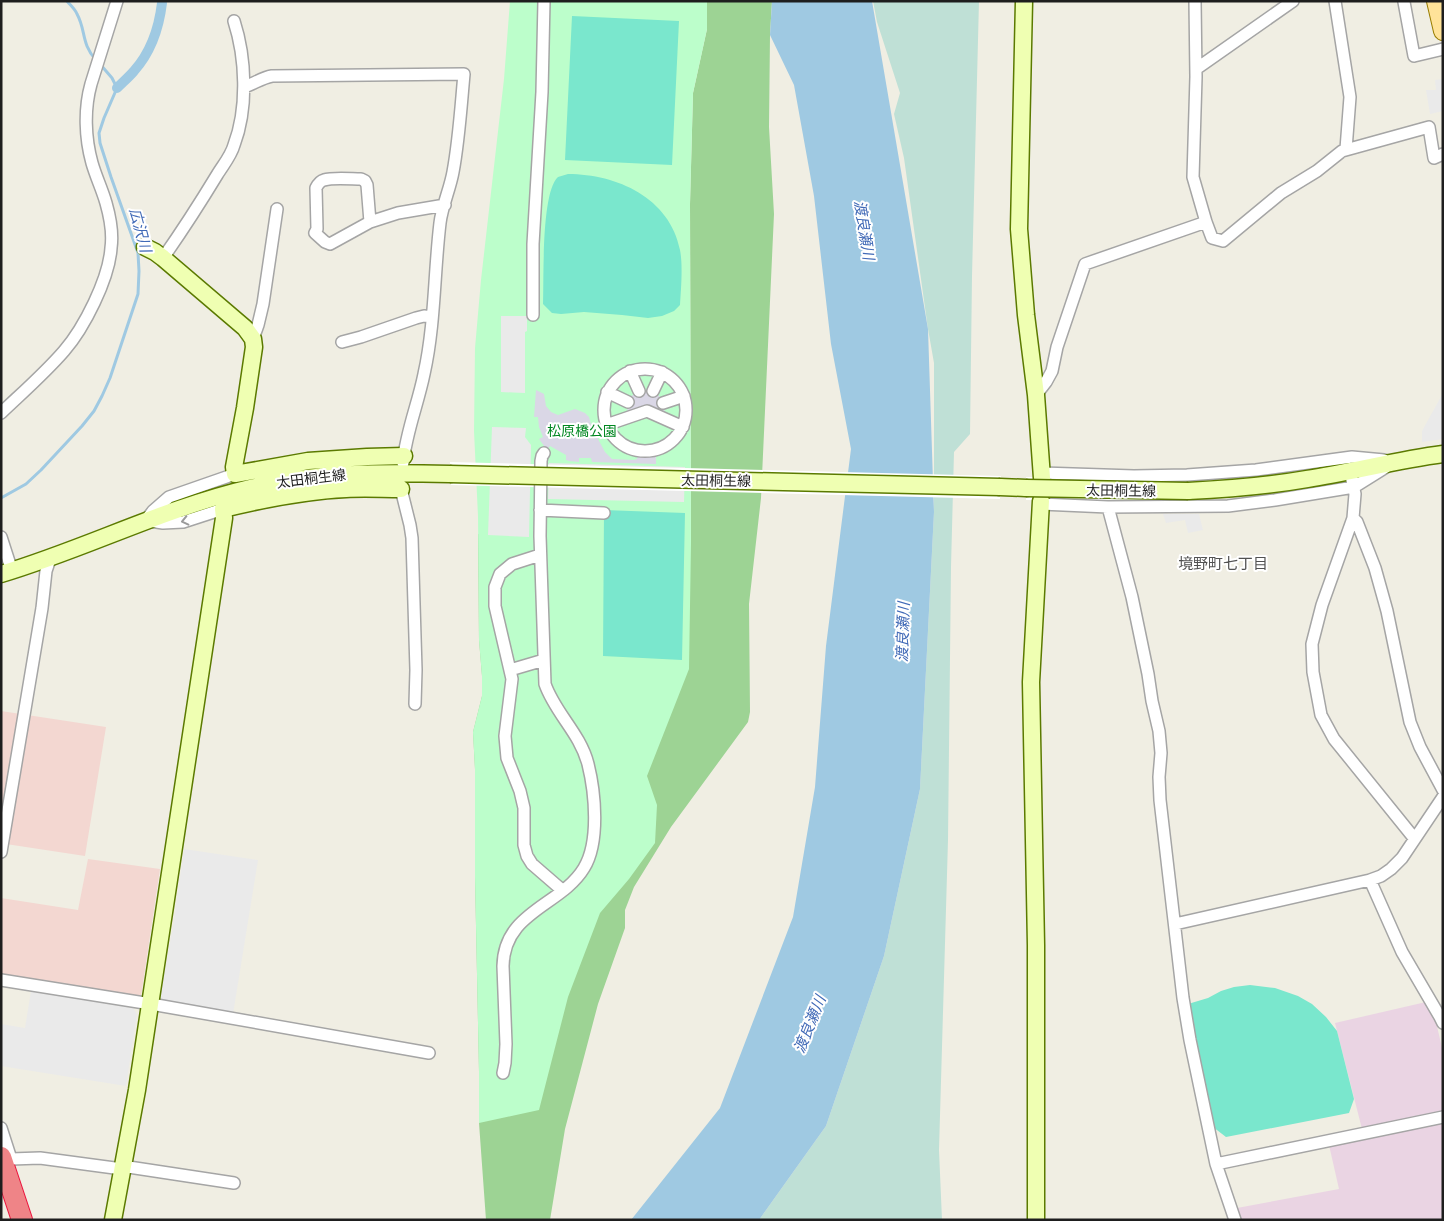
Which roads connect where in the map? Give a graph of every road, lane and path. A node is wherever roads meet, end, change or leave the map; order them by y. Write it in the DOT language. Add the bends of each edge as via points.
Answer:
graph roads {
  1 [pos="117,1"];
  2 [pos="544,1"];
  3 [pos="1024,1"];
  4 [pos="1195,1"];
  5 [pos="1293,1"];
  6 [pos="1335,1"];
  7 [pos="1436,1"];
  8 [pos="1404,2"];
  9 [pos="234,21"];
  10 [pos="1443,31"];
  11 [pos="1443,49"];
  12 [pos="1196,69"];
  13 [pos="244,87"];
  14 [pos="1346,149"];
  15 [pos="1443,154"];
  16 [pos="445,205"];
  17 [pos="278,209"];
  18 [pos="370,222"];
  19 [pos="1206,222"];
  20 [pos="145,247"];
  21 [pos="163,258"];
  22 [pos="534,315"];
  23 [pos="432,317"];
  24 [pos="253,339"];
  25 [pos="342,342"];
  26 [pos="630,371"];
  27 [pos="662,372"];
  28 [pos="638,391"];
  29 [pos="653,391"];
  30 [pos="607,392"];
  31 [pos="1036,395"];
  32 [pos="684,396"];
  33 [pos="628,402"];
  34 [pos="664,403"];
  35 [pos="1,413"];
  36 [pos="606,425"];
  37 [pos="683,427"];
  38 [pos="544,453"];
  39 [pos="1443,454"];
  40 [pos="403,459"];
  41 [pos="1350,472"];
  42 [pos="235,474"];
  43 [pos="1042,476"];
  44 [pos="400,487"];
  45 [pos="1041,503"];
  46 [pos="1108,507"];
  47 [pos="223,509"];
  48 [pos="540,510"];
  49 [pos="604,513"];
  50 [pos="1353,518"];
  51 [pos="146,520"];
  52 [pos="1,537"];
  53 [pos="540,555"];
  54 [pos="51,556"];
  55 [pos="6,572"];
  56 [pos="544,660"];
  57 [pos="510,670"];
  58 [pos="415,704"];
  59 [pos="1443,790"];
  60 [pos="1443,797"];
  61 [pos="1414,838"];
  62 [pos="1,852"];
  63 [pos="1370,880"];
  64 [pos="562,890"];
  65 [pos="1175,924"];
  66 [pos="1,980"];
  67 [pos="151,1004"];
  68 [pos="1443,1024"];
  69 [pos="430,1052"];
  70 [pos="503,1074"];
  71 [pos="1443,1117"];
  72 [pos="1,1128"];
  73 [pos="6,1158"];
  74 [pos="1216,1164"];
  75 [pos="122,1167"];
  76 [pos="234,1182"];
  77 [pos="1,1201"];
  78 [pos="7,1220"];
  79 [pos="22,1220"];
  80 [pos="30,1220"];
  81 [pos="113,1220"];
  82 [pos="1036,1220"];
  83 [pos="1235,1220"];
  1 -- 35 [label="street" via="91,84 86,112 91,158 109,216 110,259 98,293 74,338"];
  2 -- 22 [label="street" via="532,244"];
  3 -- 31 [label="street" via="1019,229"];
  4 -- 12 [label="street"];
  5 -- 12 [label="street"];
  6 -- 14 [label="street" via="1350,97"];
  7 -- 10 [label="main road"];
  8 -- 11 [label="street" via="1414,56"];
  9 -- 13 [label="street"];
  12 -- 19 [label="street" via="1193,177"];
  13 -- 16 [label="street" via="272,76 464,74 453,171"];
  13 -- 21 [label="street" via="240,124 233,148"];
  14 -- 15 [label="street" via="1429,127 1434,158"];
  14 -- 19 [label="street" via="1281,193 1223,241 1212,238"];
  16 -- 18 [label="street" via="398,213"];
  16 -- 23 [label="street" via="436,253"];
  17 -- 24 [label="street" via="263,304"];
  18 -- 18 [label="street" via="330,244 325,242 315,233 318,184 329,179 365,181"];
  19 -- 31 [label="street" via="1085,264 1052,371"];
  20 -- 21 [label="street"];
  21 -- 24 [label="street" via="245,328"];
  23 -- 25 [label="street" via="416,318"];
  23 -- 40 [label="street" via="424,374"];
  24 -- 42 [label="street"];
  26 -- 27 [label="street"];
  26 -- 28 [label="street"];
  26 -- 30 [label="street" via="619,377"];
  27 -- 29 [label="street"];
  27 -- 32 [label="street" via="671,378"];
  30 -- 33 [label="street"];
  30 -- 36 [label="street" via="603,414"];
  31 -- 43 [label="street"];
  32 -- 34 [label="street"];
  32 -- 37 [label="street"];
  36 -- 37 [label="street" via="647,411"];
  36 -- 37 [label="street" via="621,444 644,452 667,445"];
  38 -- 48 [label="street"];
  39 -- 41 [label="street, 太田桐生線"];
  40 -- 42 [label="street" via="367,457 308,461"];
  41 -- 43 [label="street" via="1256,470 1187,475"];
  41 -- 46 [label="street" via="1334,490 1275,500 1228,506"];
  41 -- 50 [label="street" via="1355,494"];
  41 -- 51 [label="street, 太田桐生線, bridge" via="1274,484 1188,491 347,473 250,487"];
  42 -- 51 [label="street" via="169,497"];
  44 -- 47 [label="street" via="311,492"];
  44 -- 58 [label="street" via="412,538"];
  45 -- 46 [label="street"];
  45 -- 82 [label="street" via="1031,682 1036,946"];
  46 -- 65 [label="street" via="1132,597 1159,730 1160,800"];
  47 -- 51 [label="street, one-way" via="182,522"];
  47 -- 67 [label="street"];
  48 -- 49 [label="street"];
  48 -- 53 [label="street"];
  50 -- 59 [label="street" via="1378,576 1410,722"];
  50 -- 61 [label="street" via="1322,605 1312,644 1312,672 1321,716 1334,739"];
  51 -- 54 [label="street, 太田桐生線"];
  52 -- 55 [label="street"];
  53 -- 56 [label="street"];
  53 -- 57 [label="street" via="512,564 500,574 494,587 494,606"];
  54 -- 55 [label="street, 太田桐生線"];
  54 -- 62 [label="street"];
  56 -- 57 [label="street"];
  56 -- 64 [label="street" via="548,694 581,746 593,794 591,852 585,867"];
  57 -- 64 [label="street" via="512,679 505,736 507,758 524,808 524,845 532,864"];
  60 -- 61 [label="street"];
  61 -- 63 [label="street" via="1391,869"];
  63 -- 65 [label="street"];
  63 -- 68 [label="street" via="1402,952"];
  64 -- 70 [label="street" via="519,925 506,947 503,966 506,1062"];
  65 -- 74 [label="street" via="1190,1040"];
  66 -- 67 [label="street"];
  67 -- 69 [label="street"];
  67 -- 75 [label="street"];
  71 -- 74 [label="street"];
  72 -- 73 [label="street"];
  73 -- 75 [label="street" via="40,1158"];
  73 -- 79 [label="highway"];
  73 -- 80 [label="highway"];
  74 -- 83 [label="street"];
  75 -- 76 [label="street"];
  75 -- 81 [label="street"];
  77 -- 78 [label="highway"];
}
